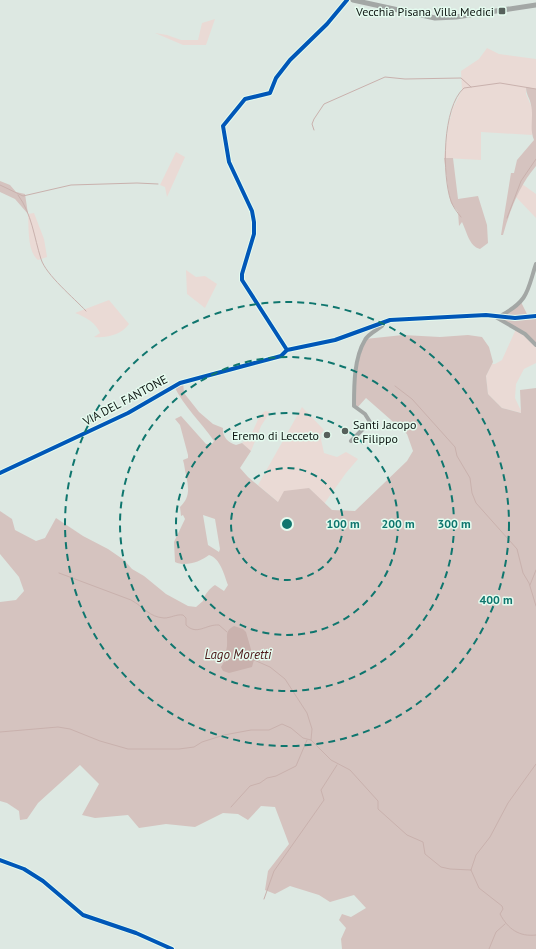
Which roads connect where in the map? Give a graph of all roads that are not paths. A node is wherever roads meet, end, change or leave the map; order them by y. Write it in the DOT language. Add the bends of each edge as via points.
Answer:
graph roads {
  1 [pos="347,0"];
  2 [pos="353,0"];
  3 [pos="535,0"];
  4 [pos="536,5"];
  5 [pos="536,264"];
  6 [pos="494,316"];
  7 [pos="501,316"];
  8 [pos="536,316"];
  9 [pos="383,322"];
  10 [pos="536,345"];
  11 [pos="287,350"];
  12 [pos="351,441"];
  13 [pos="0,473"];
  14 [pos="0,860"];
  15 [pos="172,949"];
  1 -- 11 [label="street" via="327,24 290,60 276,78 270,92 245,99 223,126 229,162 252,211 254,222 254,234 242,280"];
  2 -- 4 [label="street" via="435,18"];
  3 -- 4 [label="street"];
  5 -- 7 [label="street" via="528,293 514,308"];
  6 -- 7 [label="street, VIA DEL FANTONE"];
  6 -- 9 [label="street, VIA DEL FANTONE"];
  6 -- 10 [label="street" via="525,334"];
  7 -- 8 [label="street, VIA DEL FANTONE"];
  9 -- 11 [label="street, VIA DEL FANTONE" via="335,340"];
  9 -- 12 [label="street" via="382,326 365,339 359,355 353,394 354,406 365,414 370,422"];
  11 -- 13 [label="street, VIA DEL FANTONE" via="281,356 180,383 128,413"];
  14 -- 15 [label="street" via="24,869 43,881 83,915 136,933"];
}
